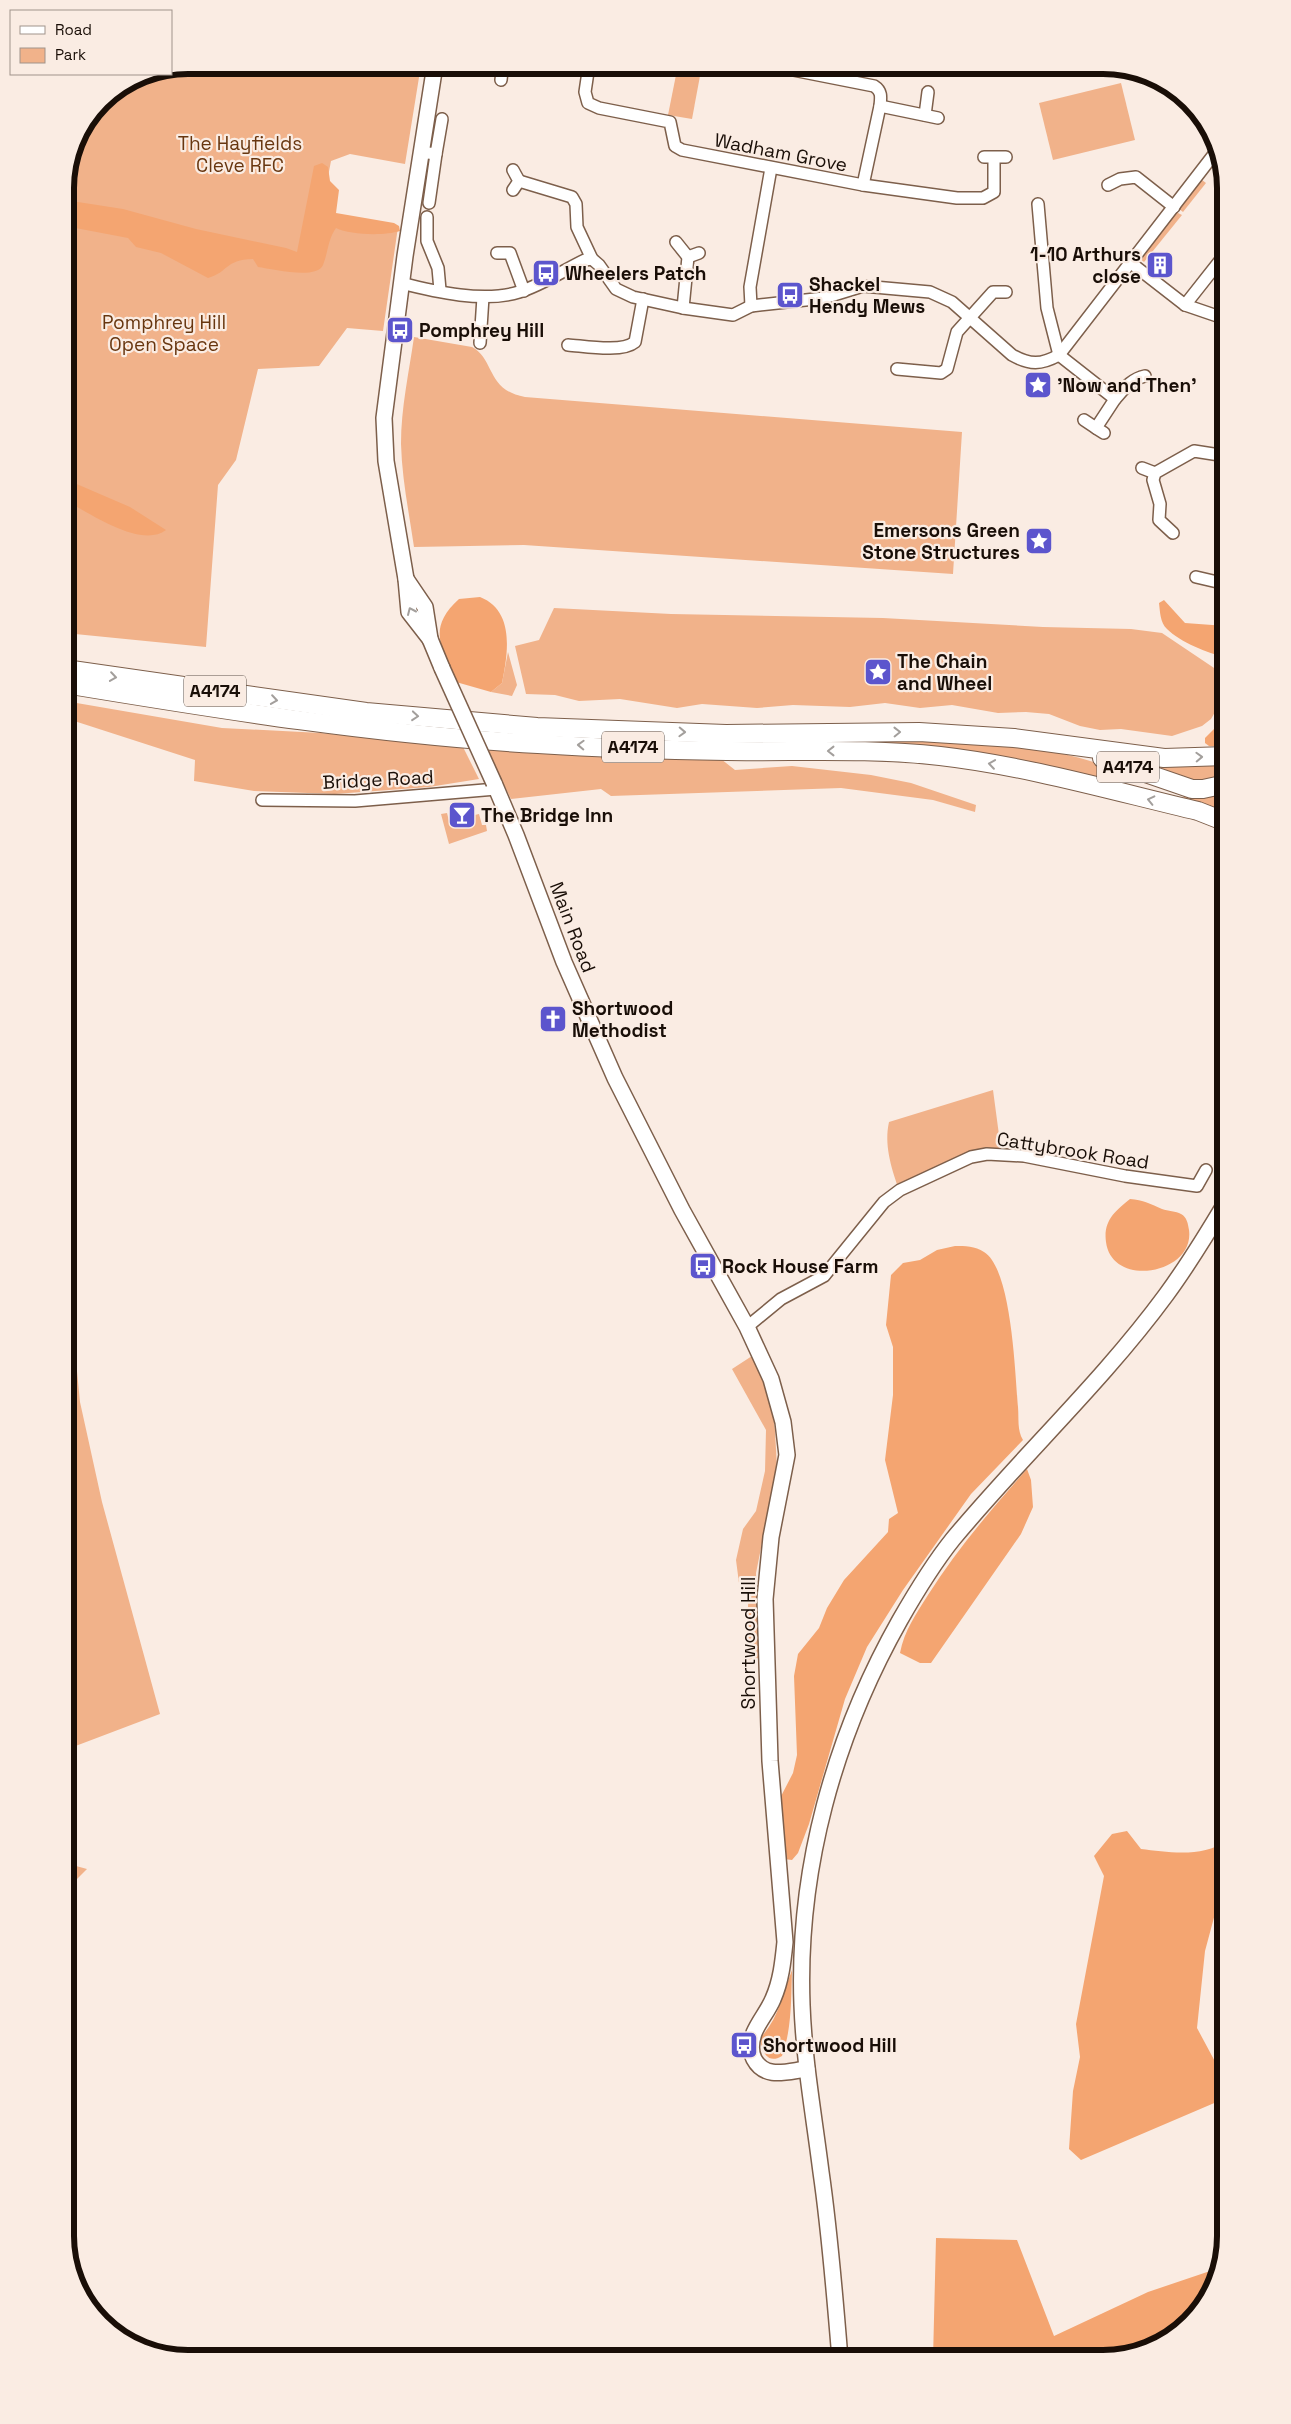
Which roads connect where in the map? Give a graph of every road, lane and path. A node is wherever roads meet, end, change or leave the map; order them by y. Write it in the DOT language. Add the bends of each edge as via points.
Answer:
graph roads {
  1 [pos="433,74"];
  2 [pos="502,74"];
  3 [pos="587,74"];
  4 [pos="813,74"];
  5 [pos="501,80"];
  6 [pos="928,92"];
  7 [pos="880,106"];
  8 [pos="925,115"];
  9 [pos="938,118"];
  10 [pos="442,119"];
  11 [pos="420,152"];
  12 [pos="436,154"];
  13 [pos="1212,156"];
  14 [pos="995,158"];
  15 [pos="771,168"];
  16 [pos="513,170"];
  17 [pos="863,185"];
  18 [pos="1108,185"];
  19 [pos="430,203"];
  20 [pos="1038,204"];
  21 [pos="1174,207"];
  22 [pos="427,217"];
  23 [pos="676,242"];
  24 [pos="699,253"];
  25 [pos="497,254"];
  26 [pos="688,257"];
  27 [pos="592,259"];
  28 [pos="1217,260"];
  29 [pos="1131,263"];
  30 [pos="401,283"];
  31 [pos="440,290"];
  32 [pos="524,291"];
  33 [pos="1006,292"];
  34 [pos="483,297"];
  35 [pos="643,299"];
  36 [pos="1185,305"];
  37 [pos="751,306"];
  38 [pos="683,308"];
  39 [pos="1217,316"];
  40 [pos="968,317"];
  41 [pos="480,343"];
  42 [pos="568,345"];
  43 [pos="1059,356"];
  44 [pos="897,369"];
  45 [pos="1145,376"];
  46 [pos="1114,399"];
  47 [pos="1084,420"];
  48 [pos="1217,455"];
  49 [pos="1142,468"];
  50 [pos="1155,473"];
  51 [pos="1173,533"];
  52 [pos="1196,577"];
  53 [pos="1217,582"];
  54 [pos="74,669"];
  55 [pos="74,685"];
  56 [pos="1064,744"];
  57 [pos="1217,756"];
  58 [pos="495,786"];
  59 [pos="1217,786"];
  60 [pos="262,800"];
  61 [pos="1217,818"];
  62 [pos="1206,1170"];
  63 [pos="1217,1216"];
  64 [pos="748,1327"];
  65 [pos="807,2068"];
  66 [pos="839,2350"];
  1 -- 11 [label="main road"];
  2 -- 5 [label="street"];
  3 -- 15 [label="street, Wadham Grove" via="585,92 588,103 670,122 675,146 682,150"];
  4 -- 7 [label="street" via="874,86 881,94"];
  6 -- 8 [label="street"];
  7 -- 8 [label="street"];
  7 -- 17 [label="street"];
  8 -- 9 [label="street"];
  10 -- 12 [label="street"];
  11 -- 12 [label="street"];
  11 -- 30 [label="main road"];
  12 -- 19 [label="street"];
  13 -- 21 [label="street"];
  14 -- 17 [label="street, Wadham Grove" via="994,192 983,198 957,198"];
  15 -- 17 [label="street, Wadham Grove"];
  15 -- 37 [label="street" via="750,287"];
  16 -- 27 [label="street" via="516,185 572,197 576,204 577,227"];
  18 -- 21 [label="street" via="1136,177"];
  20 -- 43 [label="street" via="1047,308"];
  21 -- 29 [label="street"];
  22 -- 31 [label="street" via="427,241 438,268"];
  23 -- 26 [label="street"];
  24 -- 26 [label="street"];
  25 -- 32 [label="street" via="514,250"];
  26 -- 38 [label="street"];
  27 -- 32 [label="street"];
  27 -- 35 [label="street" via="616,289"];
  28 -- 36 [label="street"];
  29 -- 36 [label="street"];
  29 -- 43 [label="street"];
  30 -- 31 [label="street"];
  30 -- 58 [label="main road, Main Road, bridge" via="384,418 386,461 406,579 425,607 430,639"];
  31 -- 34 [label="street"];
  32 -- 34 [label="street"];
  33 -- 40 [label="street" via="993,292"];
  34 -- 41 [label="street"];
  35 -- 38 [label="street"];
  35 -- 42 [label="street" via="632,345 620,348"];
  36 -- 39 [label="street"];
  37 -- 38 [label="street" via="733,315"];
  37 -- 40 [label="street" via="824,298 871,285 937,295 952,302"];
  40 -- 43 [label="street" via="1023,361 1038,364"];
  40 -- 44 [label="street" via="956,332 947,369 942,373"];
  43 -- 46 [label="street"];
  45 -- 46 [label="street" via="1136,378"];
  46 -- 47 [label="street" via="1100,430"];
  48 -- 50 [label="street" via="1194,451"];
  49 -- 50 [label="street"];
  50 -- 51 [label="street" via="1153,480 1160,504 1155,522"];
  52 -- 53 [label="street"];
  54 -- 56 [label="highway, A4174, one-way" via="366,712 537,727 726,734 919,732"];
  61 -- 55 [label="highway, A4174, one-way" via="1198,811 1008,766 938,756 870,751 726,751 527,743 368,729"];
  56 -- 57 [label="highway, one-way" via="1164,758"];
  56 -- 59 [label="highway, A4174" via="1192,788"];
  58 -- 60 [label="street, Bridge Road" via="355,801"];
  58 -- 64 [label="main road, Main Road" via="564,962 614,1078 682,1210"];
  62 -- 64 [label="street, Cattybrook Road" via="1197,1186 1024,1156 987,1154 970,1157 900,1190 878,1210 824,1276 781,1299"];
  63 -- 65 [label="main road" via="1166,1295 1121,1351 952,1541 909,1604 864,1689 835,1765 814,1852 803,1933 802,2004"];
  64 -- 65 [label="main road, Shortwood Hill" via="771,1379 783,1422 787,1455 771,1537 765,1599 770,1762 785,1942 783,1969 751,2045 752,2056 766,2072"];
  65 -- 66 [label="main road" via="824,2194"];
}
